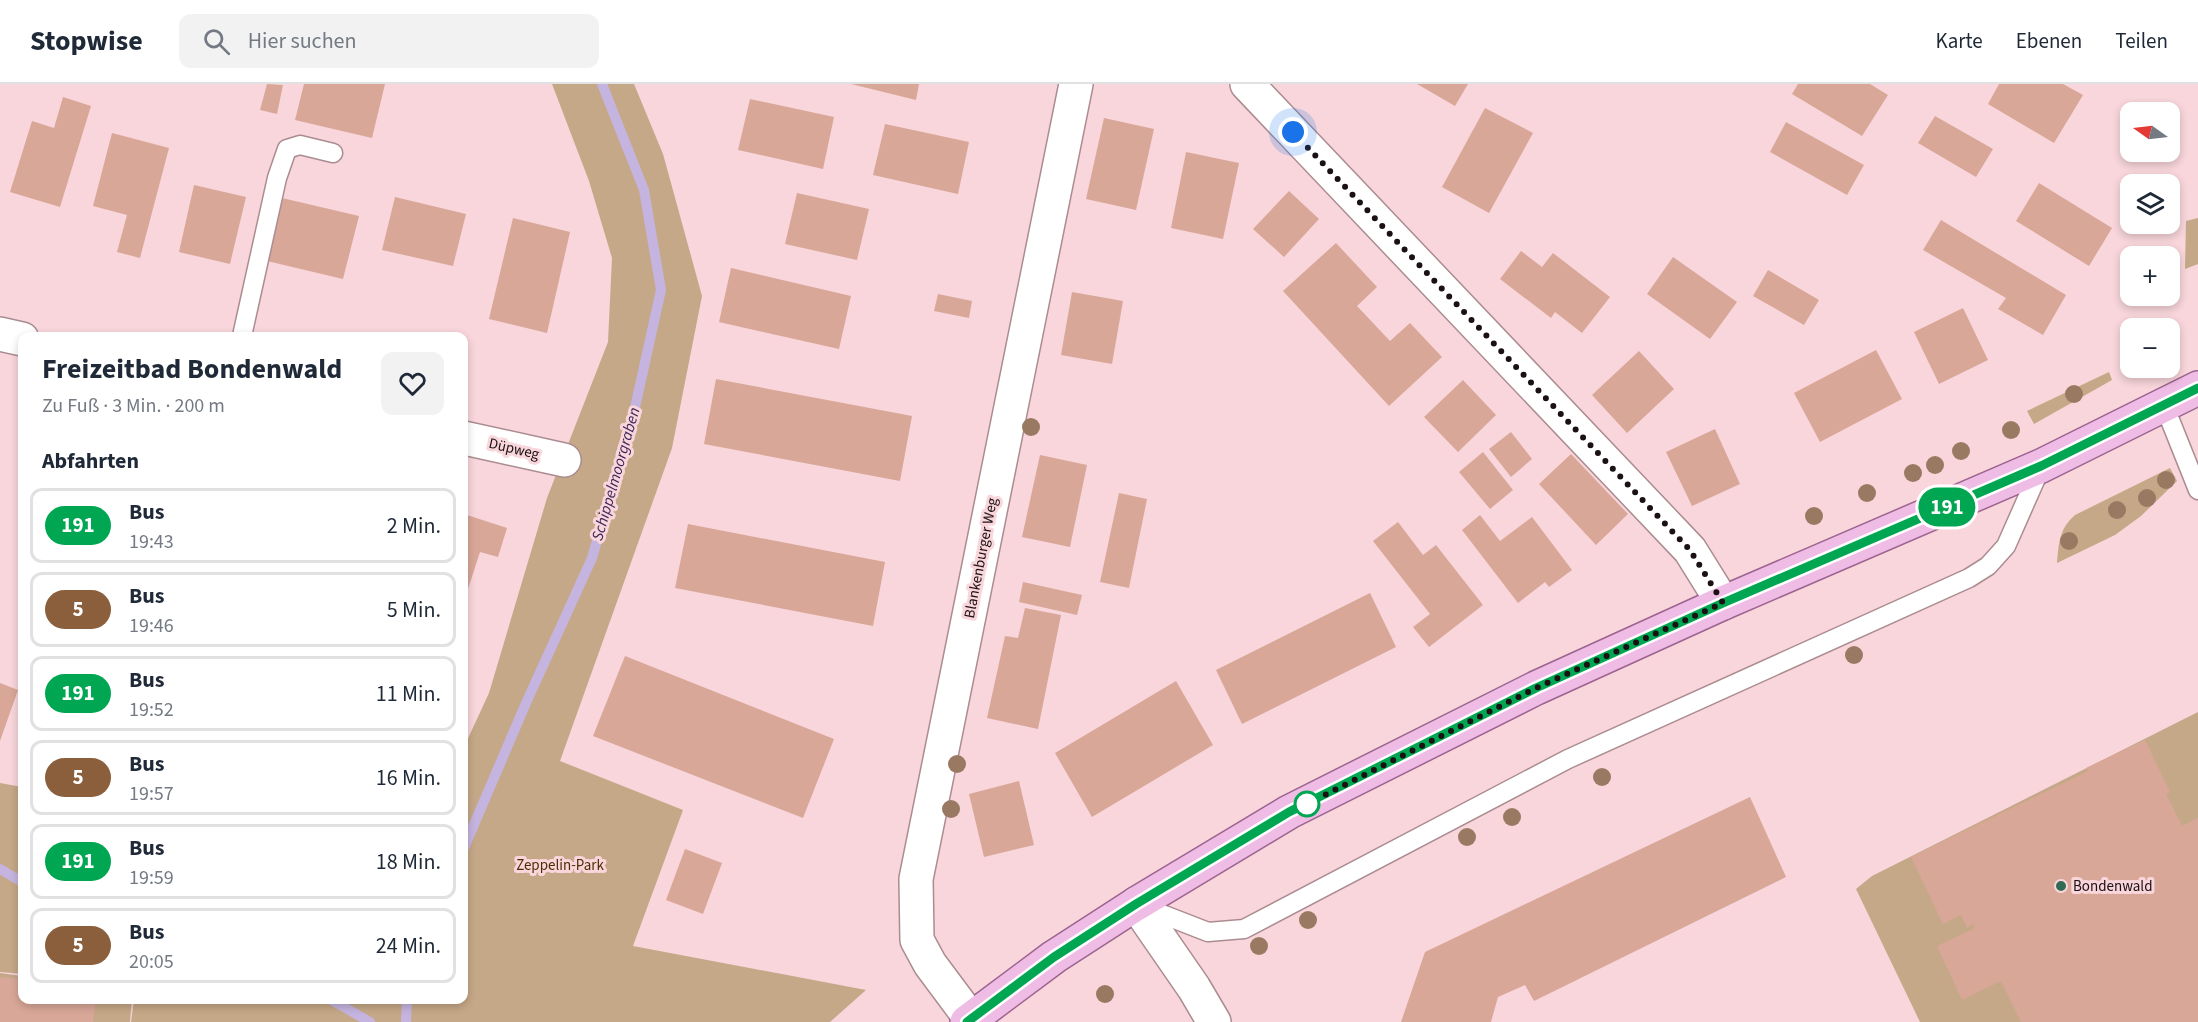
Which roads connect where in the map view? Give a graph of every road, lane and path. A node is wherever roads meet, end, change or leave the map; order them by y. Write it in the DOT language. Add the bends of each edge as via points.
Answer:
graph roads {
  1 [pos="1076,84"];
  2 [pos="1247,84"];
  3 [pos="333,153"];
  4 [pos="243,332"];
  5 [pos="0,334"];
  6 [pos="18,338"];
  7 [pos="2198,388"];
  8 [pos="2164,405"];
  9 [pos="468,439"];
  10 [pos="564,460"];
  11 [pos="2041,466"];
  12 [pos="2198,490"];
  13 [pos="1723,603"];
  14 [pos="1136,904"];
  15 [pos="969,1021"];
  16 [pos="1214,1022"];
  1 -- 15 [label="street, Blankenburger Weg" via="916,879 917,940"];
  2 -- 13 [label="street" via="1690,550"];
  3 -- 4 [label="lane" via="300,145 287,149"];
  5 -- 6 [label="street"];
  7 -- 8 [label="main road"];
  8 -- 11 [label="main road"];
  8 -- 12 [label="lane"];
  9 -- 10 [label="street, Düpweg"];
  11 -- 13 [label="main road"];
  11 -- 14 [label="lane" via="2006,546 1988,566 1969,578 1568,759 1244,929 1208,932"];
  13 -- 14 [label="main road" via="1536,688 1289,812"];
  14 -- 15 [label="main road" via="1054,957"];
  14 -- 16 [label="street"];
}
